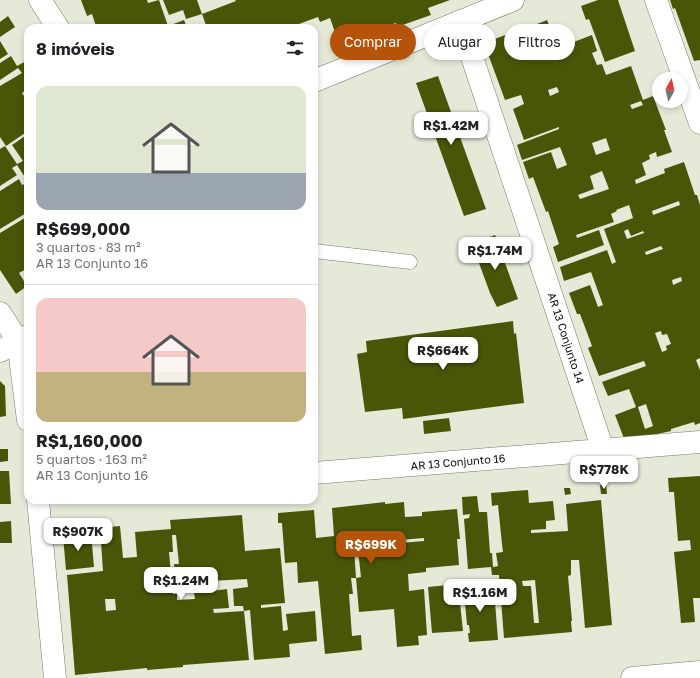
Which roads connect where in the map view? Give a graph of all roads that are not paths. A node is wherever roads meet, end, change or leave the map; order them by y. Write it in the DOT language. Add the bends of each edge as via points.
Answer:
graph roads {
  1 [pos="40,0"];
  2 [pos="513,0"];
  3 [pos="656,0"];
  4 [pos="460,22"];
  5 [pos="55,24"];
  6 [pos="318,79"];
  7 [pos="695,93"];
  8 [pos="700,123"];
  9 [pos="318,251"];
  10 [pos="410,262"];
  11 [pos="0,313"];
  12 [pos="15,343"];
  13 [pos="24,396"];
  14 [pos="700,442"];
  15 [pos="603,450"];
  16 [pos="318,473"];
  17 [pos="38,504"];
  18 [pos="700,672"];
  19 [pos="55,678"];
  20 [pos="632,678"];
  1 -- 5 [label="street"];
  2 -- 4 [label="street"];
  3 -- 7 [label="street"];
  4 -- 6 [label="street"];
  4 -- 15 [label="street, AR 13 Conjunto 14"];
  7 -- 8 [label="street"];
  9 -- 10 [label="lane"];
  11 -- 12 [label="street"];
  12 -- 13 [label="street"];
  14 -- 15 [label="street, AR 13 Conjunto 16"];
  15 -- 16 [label="street, AR 13 Conjunto 16"];
  17 -- 19 [label="street"];
  18 -- 20 [label="street"];
}
